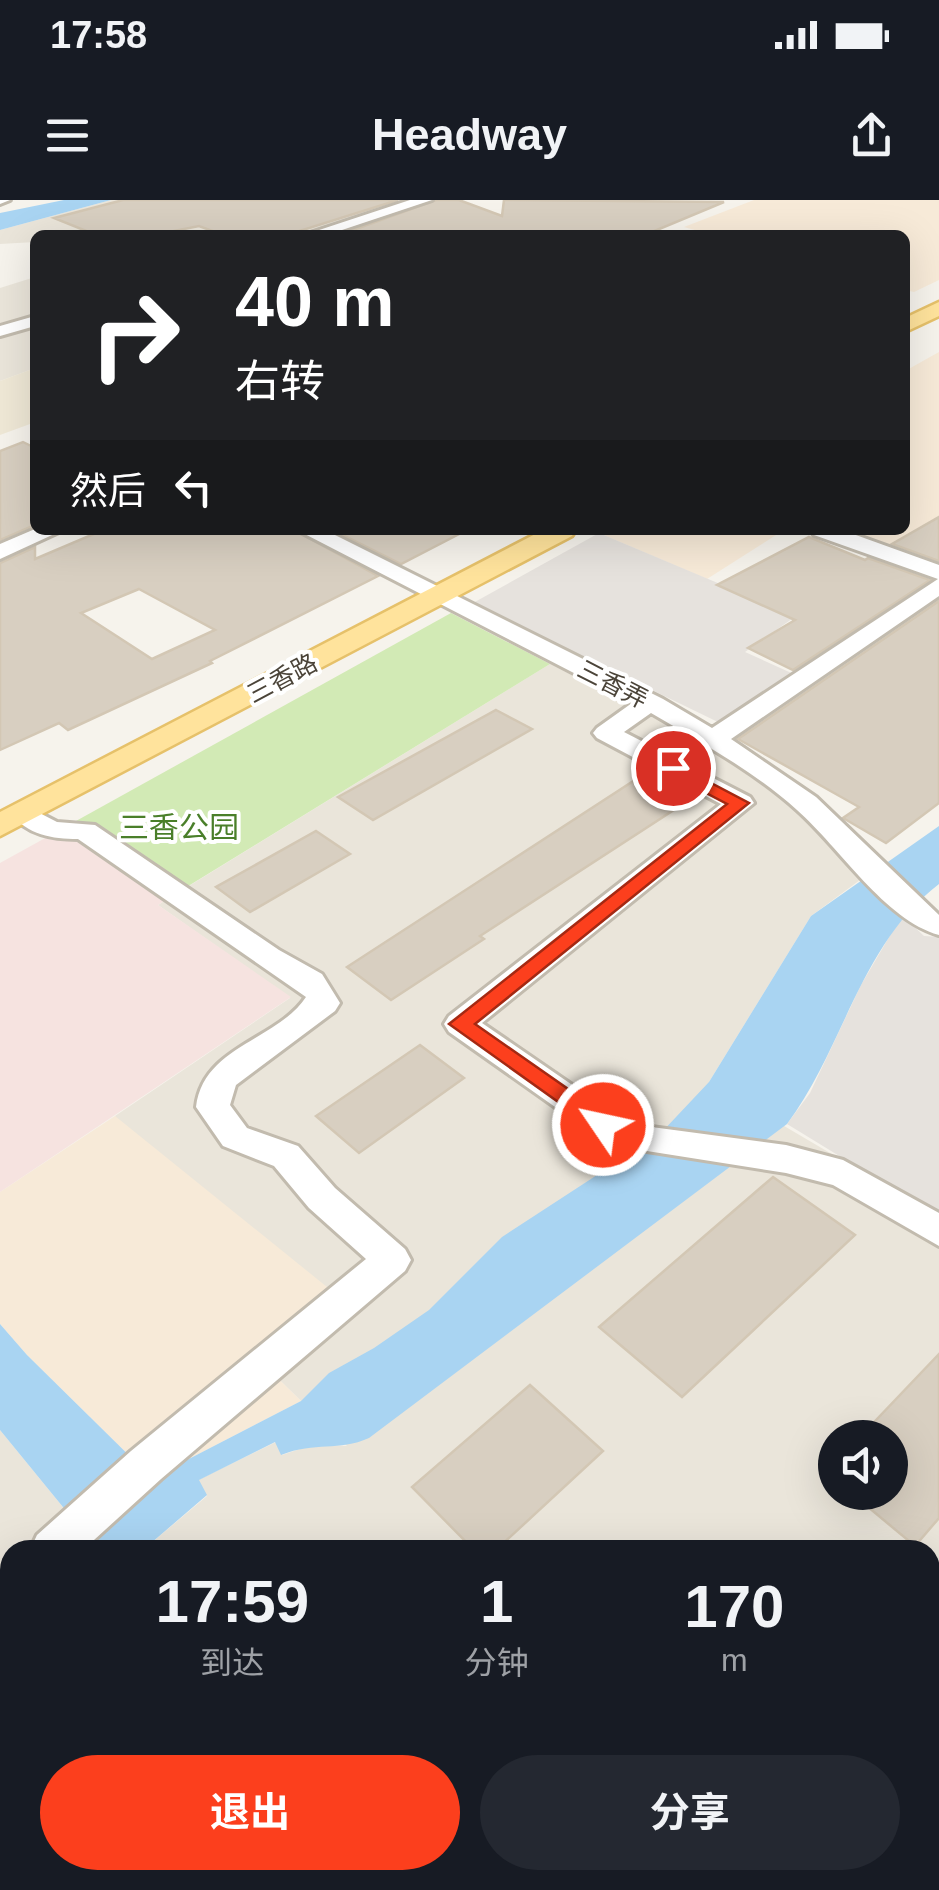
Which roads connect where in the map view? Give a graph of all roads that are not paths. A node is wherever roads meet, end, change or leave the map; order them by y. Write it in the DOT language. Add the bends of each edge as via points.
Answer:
graph roads {
  1 [pos="425,200"];
  2 [pos="327,230"];
  3 [pos="939,308"];
  4 [pos="30,322"];
  5 [pos="912,323"];
  6 [pos="0,331"];
  7 [pos="40,535"];
  8 [pos="318,535"];
  9 [pos="506,535"];
  10 [pos="551,535"];
  11 [pos="836,535"];
  12 [pos="0,552"];
  13 [pos="939,573"];
  14 [pos="939,586"];
  15 [pos="426,588"];
  16 [pos="649,702"];
  17 [pos="714,739"];
  18 [pos="8,812"];
  19 [pos="932,923"];
  20 [pos="939,1231"];
  21 [pos="63,1539"];
  1 -- 2 [label="street"];
  3 -- 5 [label="main road"];
  4 -- 6 [label="street"];
  7 -- 12 [label="street"];
  8 -- 15 [label="street, 三香弄"];
  9 -- 15 [label="main road, 三香路"];
  10 -- 15 [label="main road, 三香路"];
  11 -- 13 [label="street"];
  14 -- 17 [label="street"];
  15 -- 16 [label="street, 三香弄"];
  15 -- 18 [label="main road, 三香路"];
  16 -- 17 [label="street, 三香弄"];
  16 -- 20 [label="street" via="606,734 740,803 460,1024 620,1136 786,1159 843,1174"];
  17 -- 19 [label="street, 三香弄" via="806,802"];
  18 -- 21 [label="street" via="51,830 85,830 321,993 324,1003 224,1076 213,1107 235,1137 286,1156 392,1260"];
}
